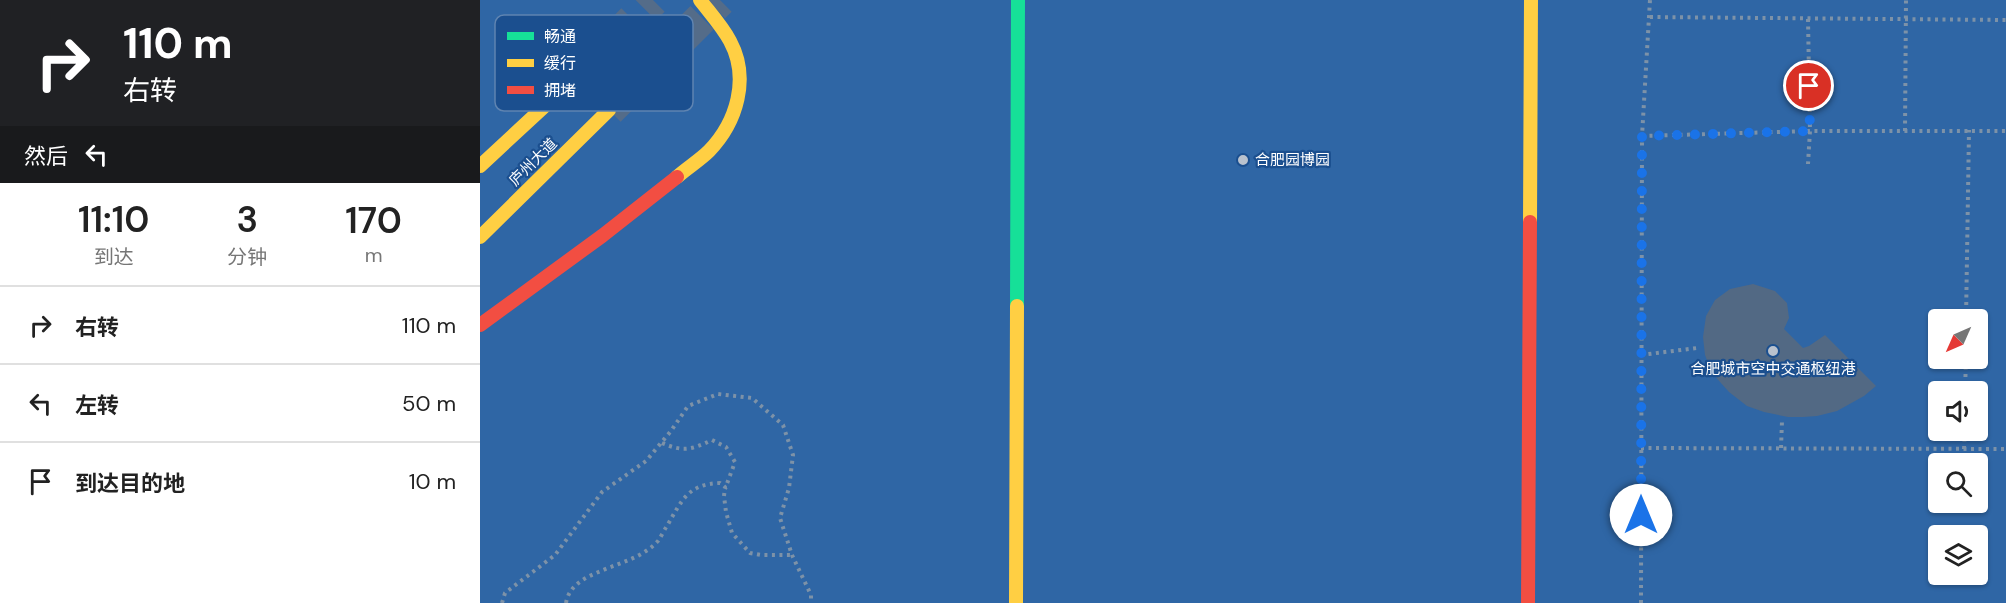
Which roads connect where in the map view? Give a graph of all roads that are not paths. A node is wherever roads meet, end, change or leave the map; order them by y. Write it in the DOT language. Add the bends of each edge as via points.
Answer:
graph roads {
  1 [pos="700,0"];
  2 [pos="1018,0"];
  3 [pos="1531,0"];
  4 [pos="539,111"];
  5 [pos="608,111"];
  6 [pos="480,166"];
  7 [pos="480,237"];
  8 [pos="480,324"];
  9 [pos="1016,603"];
  10 [pos="1528,603"];
  1 -- 8 [label="street" via="732,43 738,66 735,112 722,135 709,151 602,236"];
  2 -- 9 [label="street"];
  3 -- 10 [label="street"];
  4 -- 6 [label="street"];
  5 -- 7 [label="street, 庐州大道"];
}
